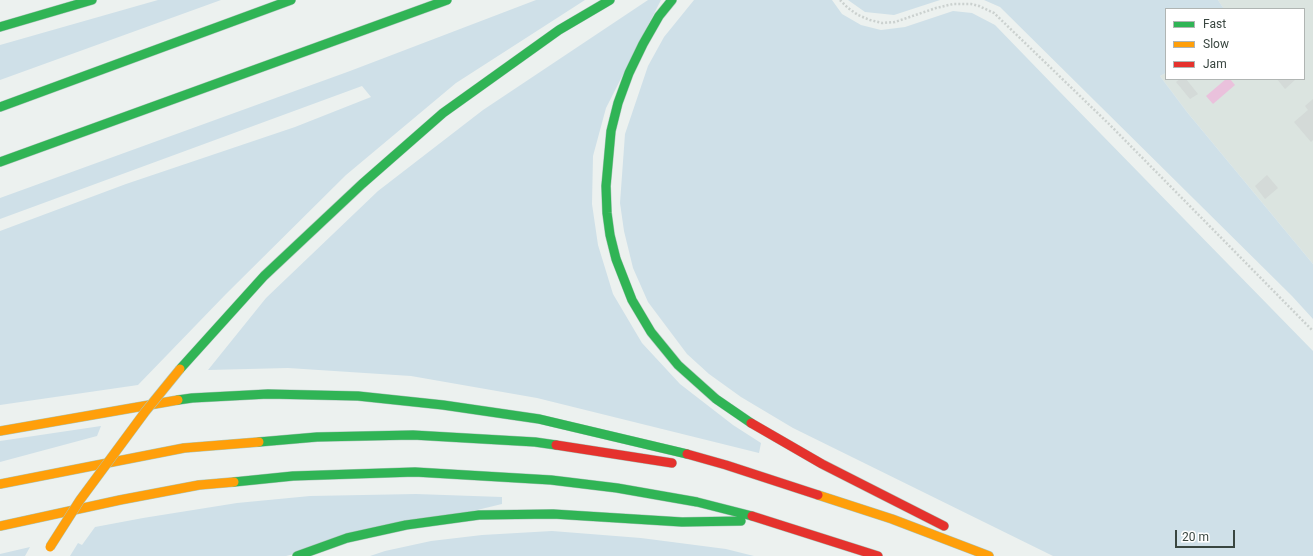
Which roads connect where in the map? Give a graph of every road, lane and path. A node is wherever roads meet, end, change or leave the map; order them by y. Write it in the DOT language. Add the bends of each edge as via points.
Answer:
graph roads {
  1 [pos="92,0"];
  2 [pos="291,0"];
  3 [pos="447,0"];
  4 [pos="610,0"];
  5 [pos="672,0"];
  6 [pos="840,0"];
  7 [pos="0,26"];
  8 [pos="0,107"];
  9 [pos="0,162"];
  10 [pos="1313,331"];
  11 [pos="0,431"];
  12 [pos="683,466"];
  13 [pos="713,471"];
  14 [pos="0,484"];
  15 [pos="781,484"];
  16 [pos="766,520"];
  17 [pos="0,526"];
  18 [pos="954,531"];
  19 [pos="968,538"];
  20 [pos="992,554"];
  21 [pos="45,556"];
  22 [pos="297,556"];
  23 [pos="878,556"];
  1 -- 7 [label="highway"];
  2 -- 8 [label="highway"];
  3 -- 9 [label="highway"];
  4 -- 21 [label="highway, bridge" via="559,30 443,113 362,184 264,276 145,412 80,500"];
  5 -- 18 [label="highway" via="659,16 629,73 611,130 607,213 616,258 632,300 651,332 678,365 716,400 822,464"];
  6 -- 10 [label="path" via="858,15 882,22 895,22 953,4 975,5 994,13 1110,125"];
  11 -- 15 [label="highway" via="192,398 268,394 358,396 539,419 665,448"];
  12 -- 14 [label="highway" via="535,442 413,435 316,437 184,448"];
  13 -- 15 [label="highway"];
  15 -- 20 [label="highway"];
  16 -- 17 [label="highway" via="697,502 617,488 551,480 415,472 293,476 199,486"];
  16 -- 22 [label="highway" via="682,522 552,514 479,515 406,525 354,537"];
  16 -- 23 [label="highway"];
  19 -- 20 [label="highway"];
}
